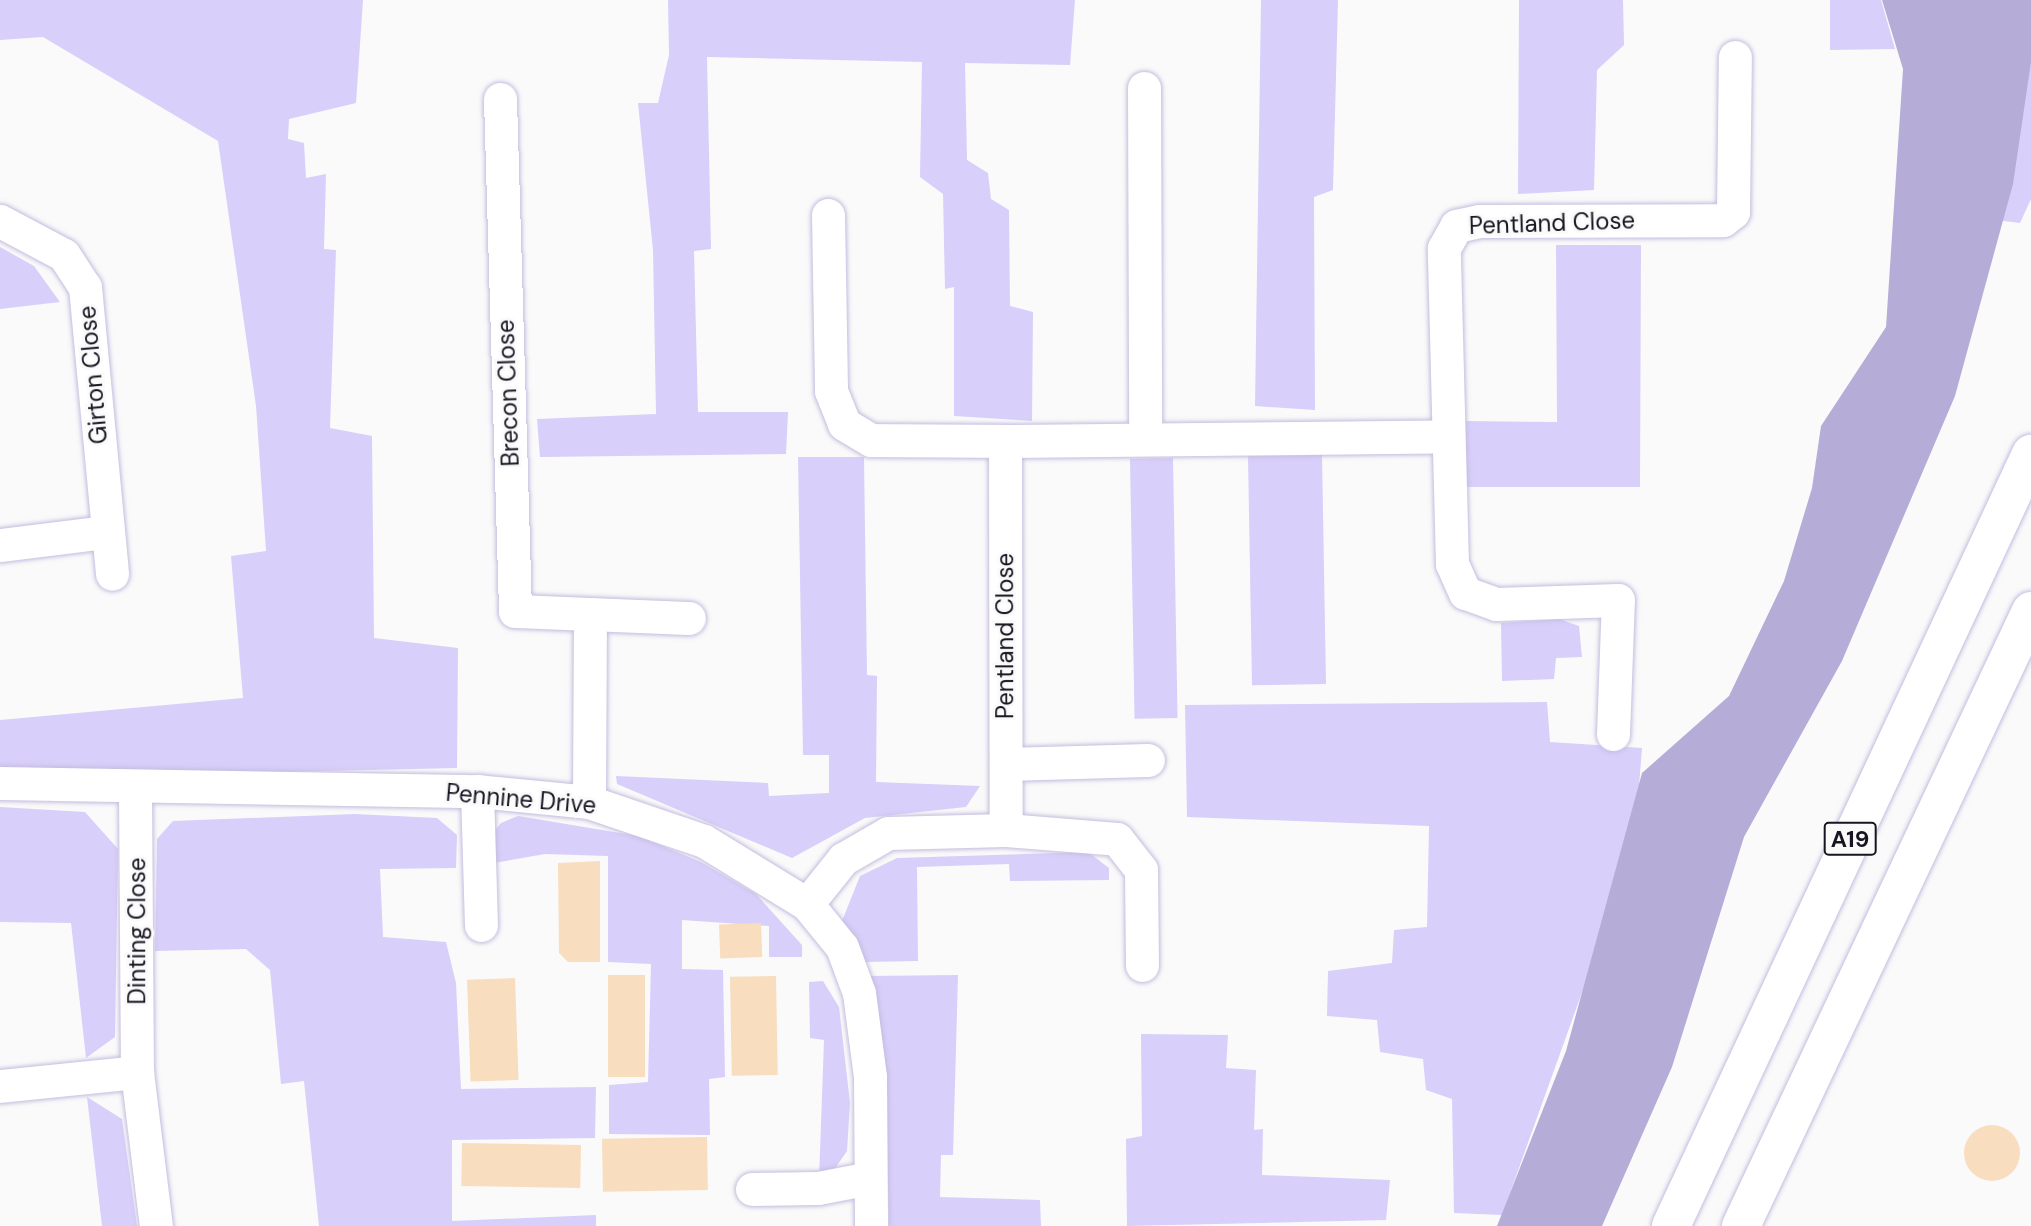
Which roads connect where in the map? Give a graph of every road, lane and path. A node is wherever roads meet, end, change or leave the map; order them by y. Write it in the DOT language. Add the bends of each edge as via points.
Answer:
graph roads {
  1 [pos="1735,57"];
  2 [pos="1144,89"];
  3 [pos="500,99"];
  4 [pos="828,215"];
  5 [pos="0,222"];
  6 [pos="1145,436"];
  7 [pos="1446,436"];
  8 [pos="1005,441"];
  9 [pos="2031,454"];
  10 [pos="106,532"];
  11 [pos="0,545"];
  12 [pos="112,574"];
  13 [pos="2031,611"];
  14 [pos="590,614"];
  15 [pos="689,618"];
  16 [pos="1613,734"];
  17 [pos="1148,760"];
  18 [pos="1006,764"];
  19 [pos="0,783"];
  20 [pos="135,790"];
  21 [pos="477,791"];
  22 [pos="589,802"];
  23 [pos="1006,830"];
  24 [pos="807,904"];
  25 [pos="481,925"];
  26 [pos="1142,965"];
  27 [pos="137,1072"];
  28 [pos="0,1086"];
  29 [pos="870,1178"];
  30 [pos="752,1189"];
  31 [pos="156,1226"];
  32 [pos="871,1226"];
  33 [pos="1671,1226"];
  34 [pos="1741,1226"];
  1 -- 7 [label="street, Pentland Close" via="1733,212 1723,220 1479,220 1455,226 1444,248"];
  2 -- 6 [label="street"];
  3 -- 14 [label="street, Brecon Close" via="514,611"];
  4 -- 8 [label="street" via="831,391 844,424 871,440"];
  5 -- 10 [label="street, Girton Close" via="64,254 85,288"];
  6 -- 7 [label="street"];
  6 -- 8 [label="street"];
  7 -- 16 [label="street, Pentland Close" via="1452,564 1465,593 1496,604 1618,600"];
  8 -- 18 [label="street, Pentland Close"];
  9 -- 33 [label="highway, A19"];
  10 -- 11 [label="street"];
  10 -- 12 [label="street, Girton Close"];
  13 -- 34 [label="highway, A19"];
  14 -- 15 [label="street, Brecon Close"];
  14 -- 22 [label="street"];
  17 -- 18 [label="street"];
  18 -- 23 [label="street, Pentland Close"];
  19 -- 20 [label="street, Pennine Drive"];
  20 -- 21 [label="street, Pennine Drive"];
  20 -- 27 [label="street, Dinting Close"];
  21 -- 22 [label="street, Pennine Drive"];
  21 -- 25 [label="street"];
  22 -- 24 [label="street, Pennine Drive" via="704,841"];
  23 -- 24 [label="street" via="888,833 843,859"];
  23 -- 26 [label="street" via="1117,839 1141,870"];
  24 -- 29 [label="street, Pennine Drive" via="842,947 859,993 870,1077"];
  27 -- 28 [label="street"];
  27 -- 31 [label="street, Dinting Close"];
  29 -- 30 [label="street" via="818,1188"];
  29 -- 32 [label="street, Pennine Drive"];
}
